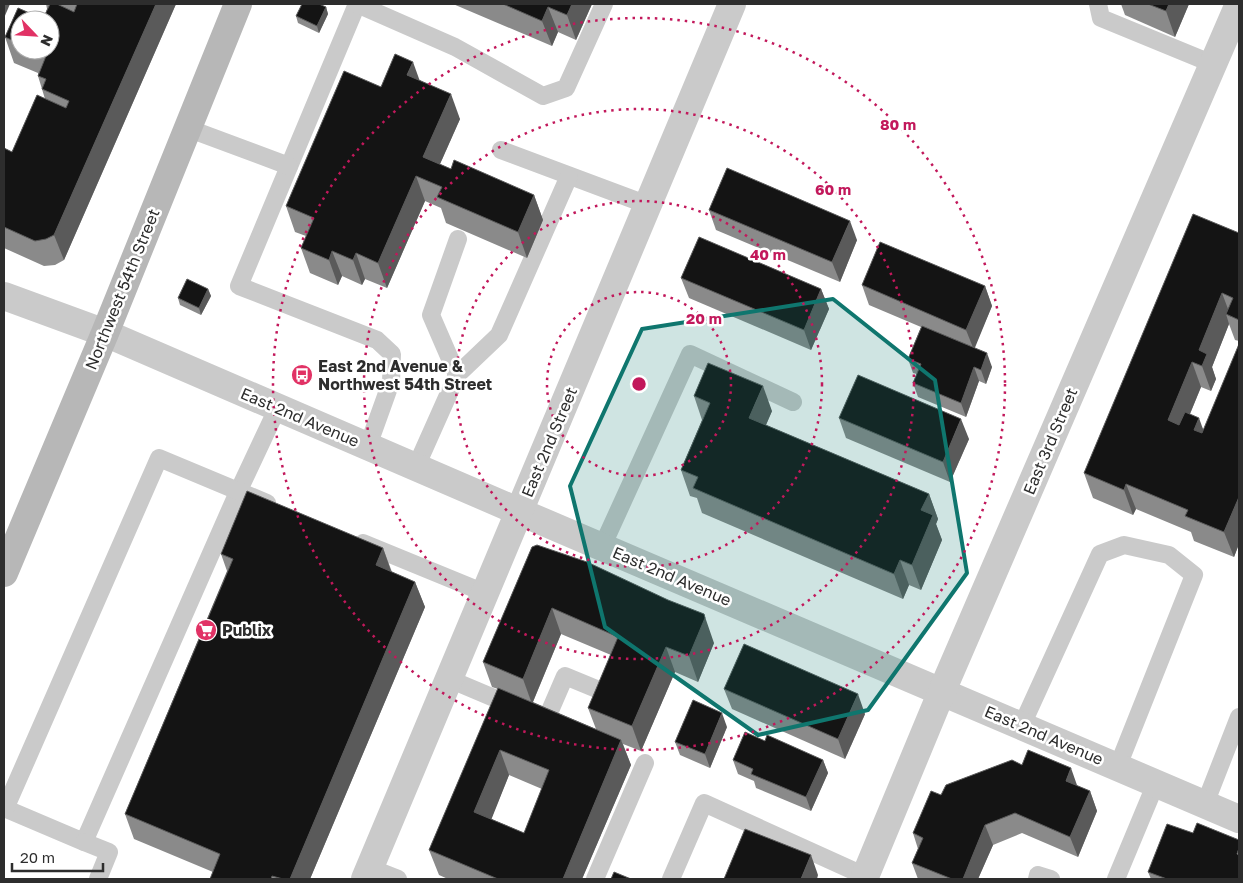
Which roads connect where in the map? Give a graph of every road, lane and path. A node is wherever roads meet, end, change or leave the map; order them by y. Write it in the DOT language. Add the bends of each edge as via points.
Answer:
graph roads {
  1 [pos="238,4"];
  2 [pos="357,4"];
  3 [pos="604,4"];
  4 [pos="732,4"];
  5 [pos="1098,4"];
  6 [pos="1239,4"];
  7 [pos="1213,64"];
  8 [pos="188,128"];
  9 [pos="501,150"];
  10 [pos="289,166"];
  11 [pos="569,176"];
  12 [pos="648,205"];
  13 [pos="458,239"];
  14 [pos="4,296"];
  15 [pos="105,333"];
  16 [pos="457,375"];
  17 [pos="793,402"];
  18 [pos="278,407"];
  19 [pos="368,446"];
  20 [pos="416,467"];
  21 [pos="238,492"];
  22 [pos="284,510"];
  23 [pos="520,512"];
  24 [pos="11,536"];
  25 [pos="348,536"];
  26 [pos="602,547"];
  27 [pos="4,573"];
  28 [pos="485,592"];
  29 [pos="449,679"];
  30 [pos="599,690"];
  31 [pos="942,691"];
  32 [pos="1239,717"];
  33 [pos="1022,726"];
  34 [pos="645,763"];
  35 [pos="1118,766"];
  36 [pos="1156,783"];
  37 [pos="1205,804"];
  38 [pos="5,808"];
  39 [pos="1239,819"];
  40 [pos="84,842"];
  41 [pos="367,874"];
  42 [pos="864,878"];
  43 [pos="98,879"];
  44 [pos="398,879"];
  45 [pos="595,879"];
  46 [pos="671,879"];
  47 [pos="1037,879"];
  48 [pos="1051,879"];
  49 [pos="1116,879"];
  1 -- 8 [label="main road, Northwest 54th Street"];
  2 -- 3 [label="lane" via="455,47 543,96 566,88"];
  2 -- 10 [label="lane"];
  4 -- 12 [label="street, East 2nd Street"];
  5 -- 7 [label="lane" via="1101,18"];
  6 -- 7 [label="street, East 3rd Street"];
  7 -- 31 [label="street, East 3rd Street"];
  8 -- 10 [label="lane"];
  8 -- 15 [label="main road, Northwest 54th Street"];
  9 -- 11 [label="lane"];
  10 -- 19 [label="lane" via="239,286 377,340 392,354 391,382"];
  11 -- 12 [label="lane"];
  11 -- 16 [label="lane" via="499,334"];
  12 -- 23 [label="street, East 2nd Street"];
  13 -- 16 [label="lane" via="431,315"];
  14 -- 15 [label="street, East 2nd Avenue"];
  15 -- 18 [label="street, East 2nd Avenue"];
  15 -- 24 [label="main road, Northwest 54th Street"];
  16 -- 20 [label="lane"];
  17 -- 26 [label="lane" via="690,354"];
  18 -- 19 [label="street, East 2nd Avenue"];
  18 -- 21 [label="lane"];
  19 -- 20 [label="street, East 2nd Avenue"];
  20 -- 23 [label="street, East 2nd Avenue"];
  21 -- 22 [label="lane"];
  21 -- 38 [label="lane" via="159,458"];
  21 -- 40 [label="lane"];
  23 -- 26 [label="street, East 2nd Avenue"];
  23 -- 28 [label="street, East 2nd Street"];
  24 -- 27 [label="main road, Northwest 54th Street"];
  25 -- 28 [label="lane"];
  26 -- 31 [label="street, East 2nd Avenue"];
  28 -- 29 [label="street, East 2nd Street"];
  29 -- 30 [label="lane" via="546,720 565,676"];
  29 -- 41 [label="street, East 2nd Street"];
  31 -- 33 [label="street, East 2nd Avenue"];
  31 -- 42 [label="street, East 3rd Street"];
  32 -- 37 [label="lane"];
  33 -- 35 [label="street, East 2nd Avenue"];
  33 -- 35 [label="lane" via="1100,554 1124,545 1169,555 1194,575"];
  34 -- 45 [label="lane"];
  35 -- 36 [label="street, East 2nd Avenue"];
  36 -- 37 [label="street, East 2nd Avenue"];
  36 -- 49 [label="lane"];
  37 -- 39 [label="street, East 2nd Avenue"];
  38 -- 40 [label="lane"];
  40 -- 43 [label="lane" via="109,852"];
  41 -- 44 [label="lane"];
  42 -- 46 [label="lane" via="704,803"];
  47 -- 48 [label="lane" via="1038,875"];
}
